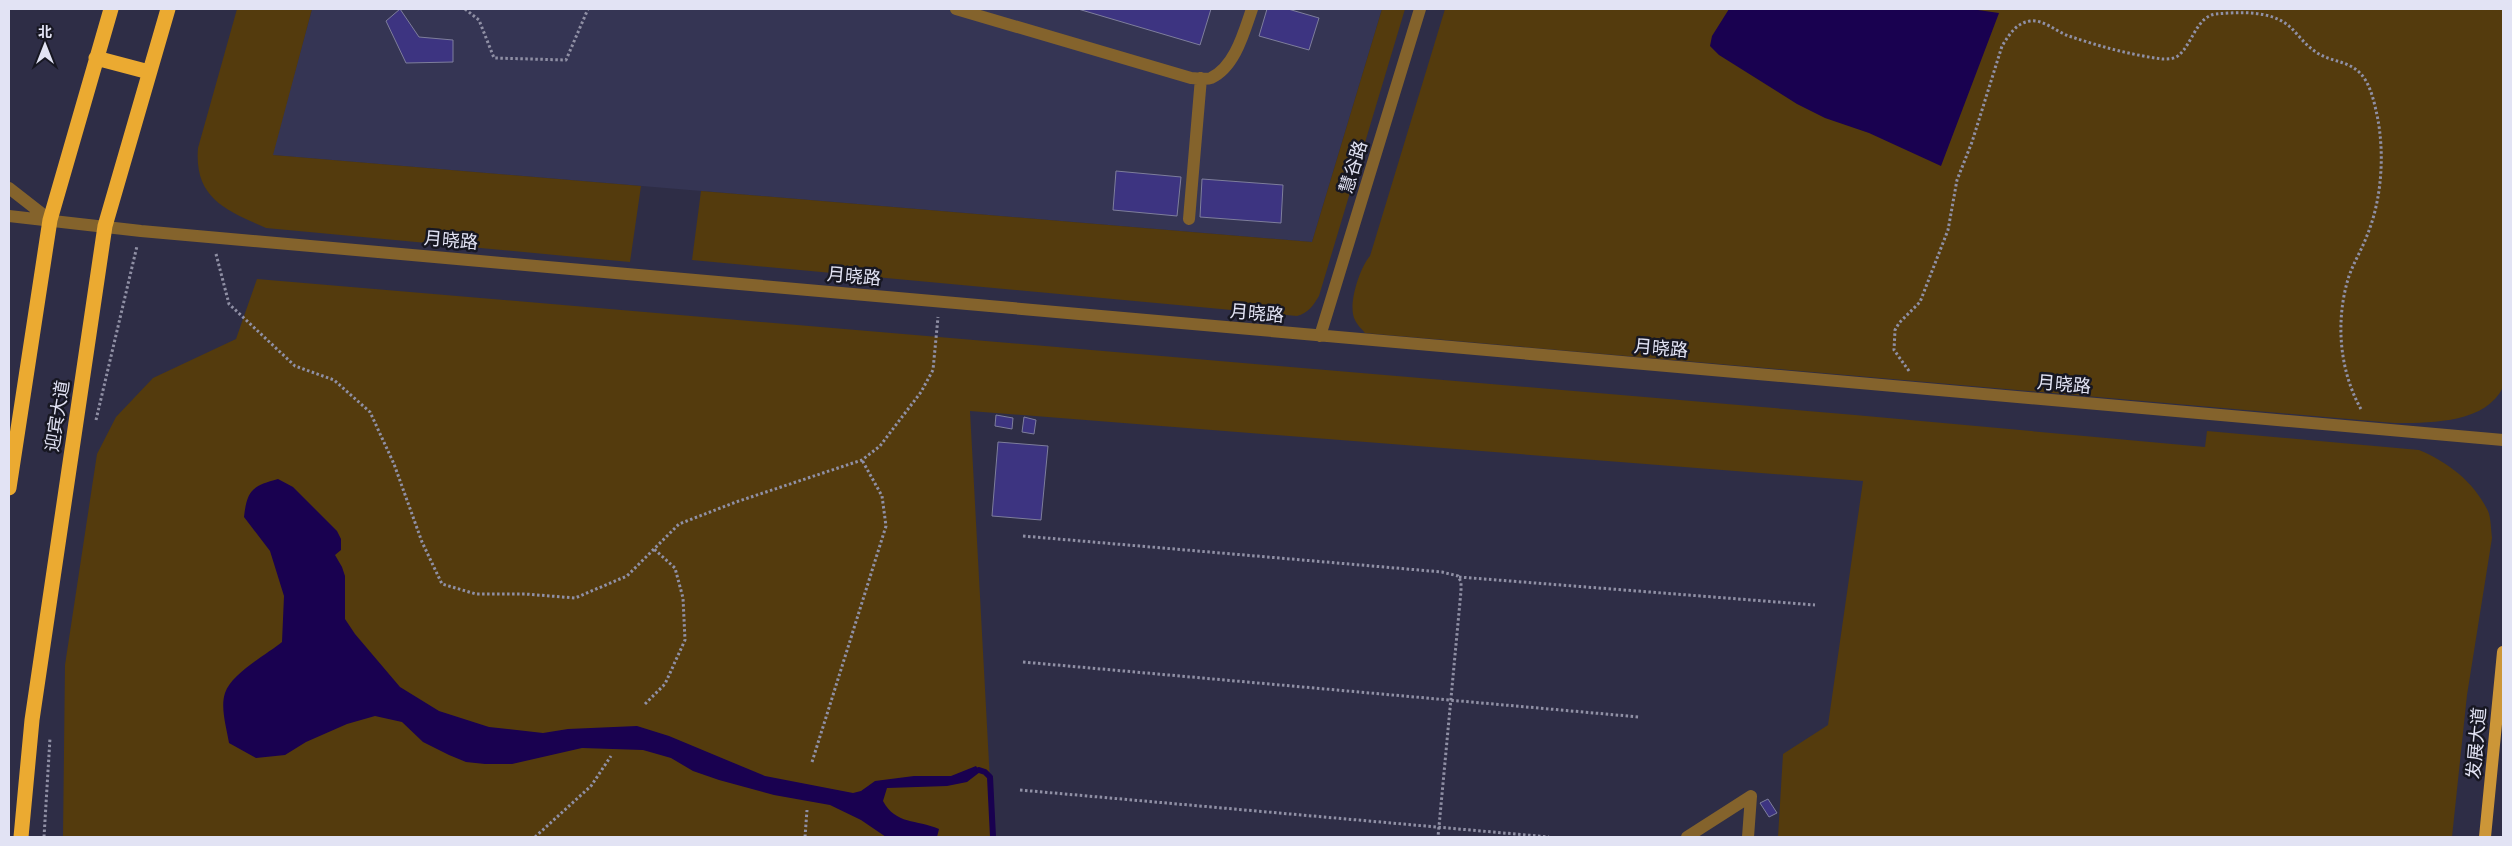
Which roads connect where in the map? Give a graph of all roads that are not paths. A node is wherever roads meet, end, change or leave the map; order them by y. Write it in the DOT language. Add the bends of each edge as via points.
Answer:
graph roads {
  1 [pos="110,9"];
  2 [pos="168,9"];
  3 [pos="956,9"];
  4 [pos="1252,9"];
  5 [pos="1420,9"];
  6 [pos="96,58"];
  7 [pos="150,72"];
  8 [pos="1200,78"];
  9 [pos="9,188"];
  10 [pos="9,216"];
  11 [pos="1189,218"];
  12 [pos="50,220"];
  13 [pos="105,226"];
  14 [pos="1320,336"];
  15 [pos="2503,440"];
  16 [pos="9,488"];
  17 [pos="2503,652"];
  18 [pos="1690,836"];
  19 [pos="21,837"];
  20 [pos="1748,837"];
  21 [pos="2485,837"];
  1 -- 6 [label="highway, 迎宾大道"];
  2 -- 7 [label="highway, 迎宾大道"];
  3 -- 8 [label="street"];
  4 -- 8 [label="street" via="1226,68 1209,79"];
  5 -- 14 [label="street, 慧谷路"];
  6 -- 7 [label="highway"];
  6 -- 12 [label="highway, 迎宾大道"];
  7 -- 13 [label="highway, 迎宾大道"];
  8 -- 11 [label="street"];
  9 -- 12 [label="street"];
  10 -- 12 [label="street, 月晓路"];
  12 -- 13 [label="street, 月晓路"];
  12 -- 16 [label="highway, 迎宾大道"];
  13 -- 14 [label="street, 月晓路"];
  13 -- 19 [label="highway, 迎宾大道" via="35,701"];
  14 -- 15 [label="street, 月晓路"];
  17 -- 21 [label="main road, 发展大道"];
  18 -- 20 [label="street" via="1751,796"];
}
